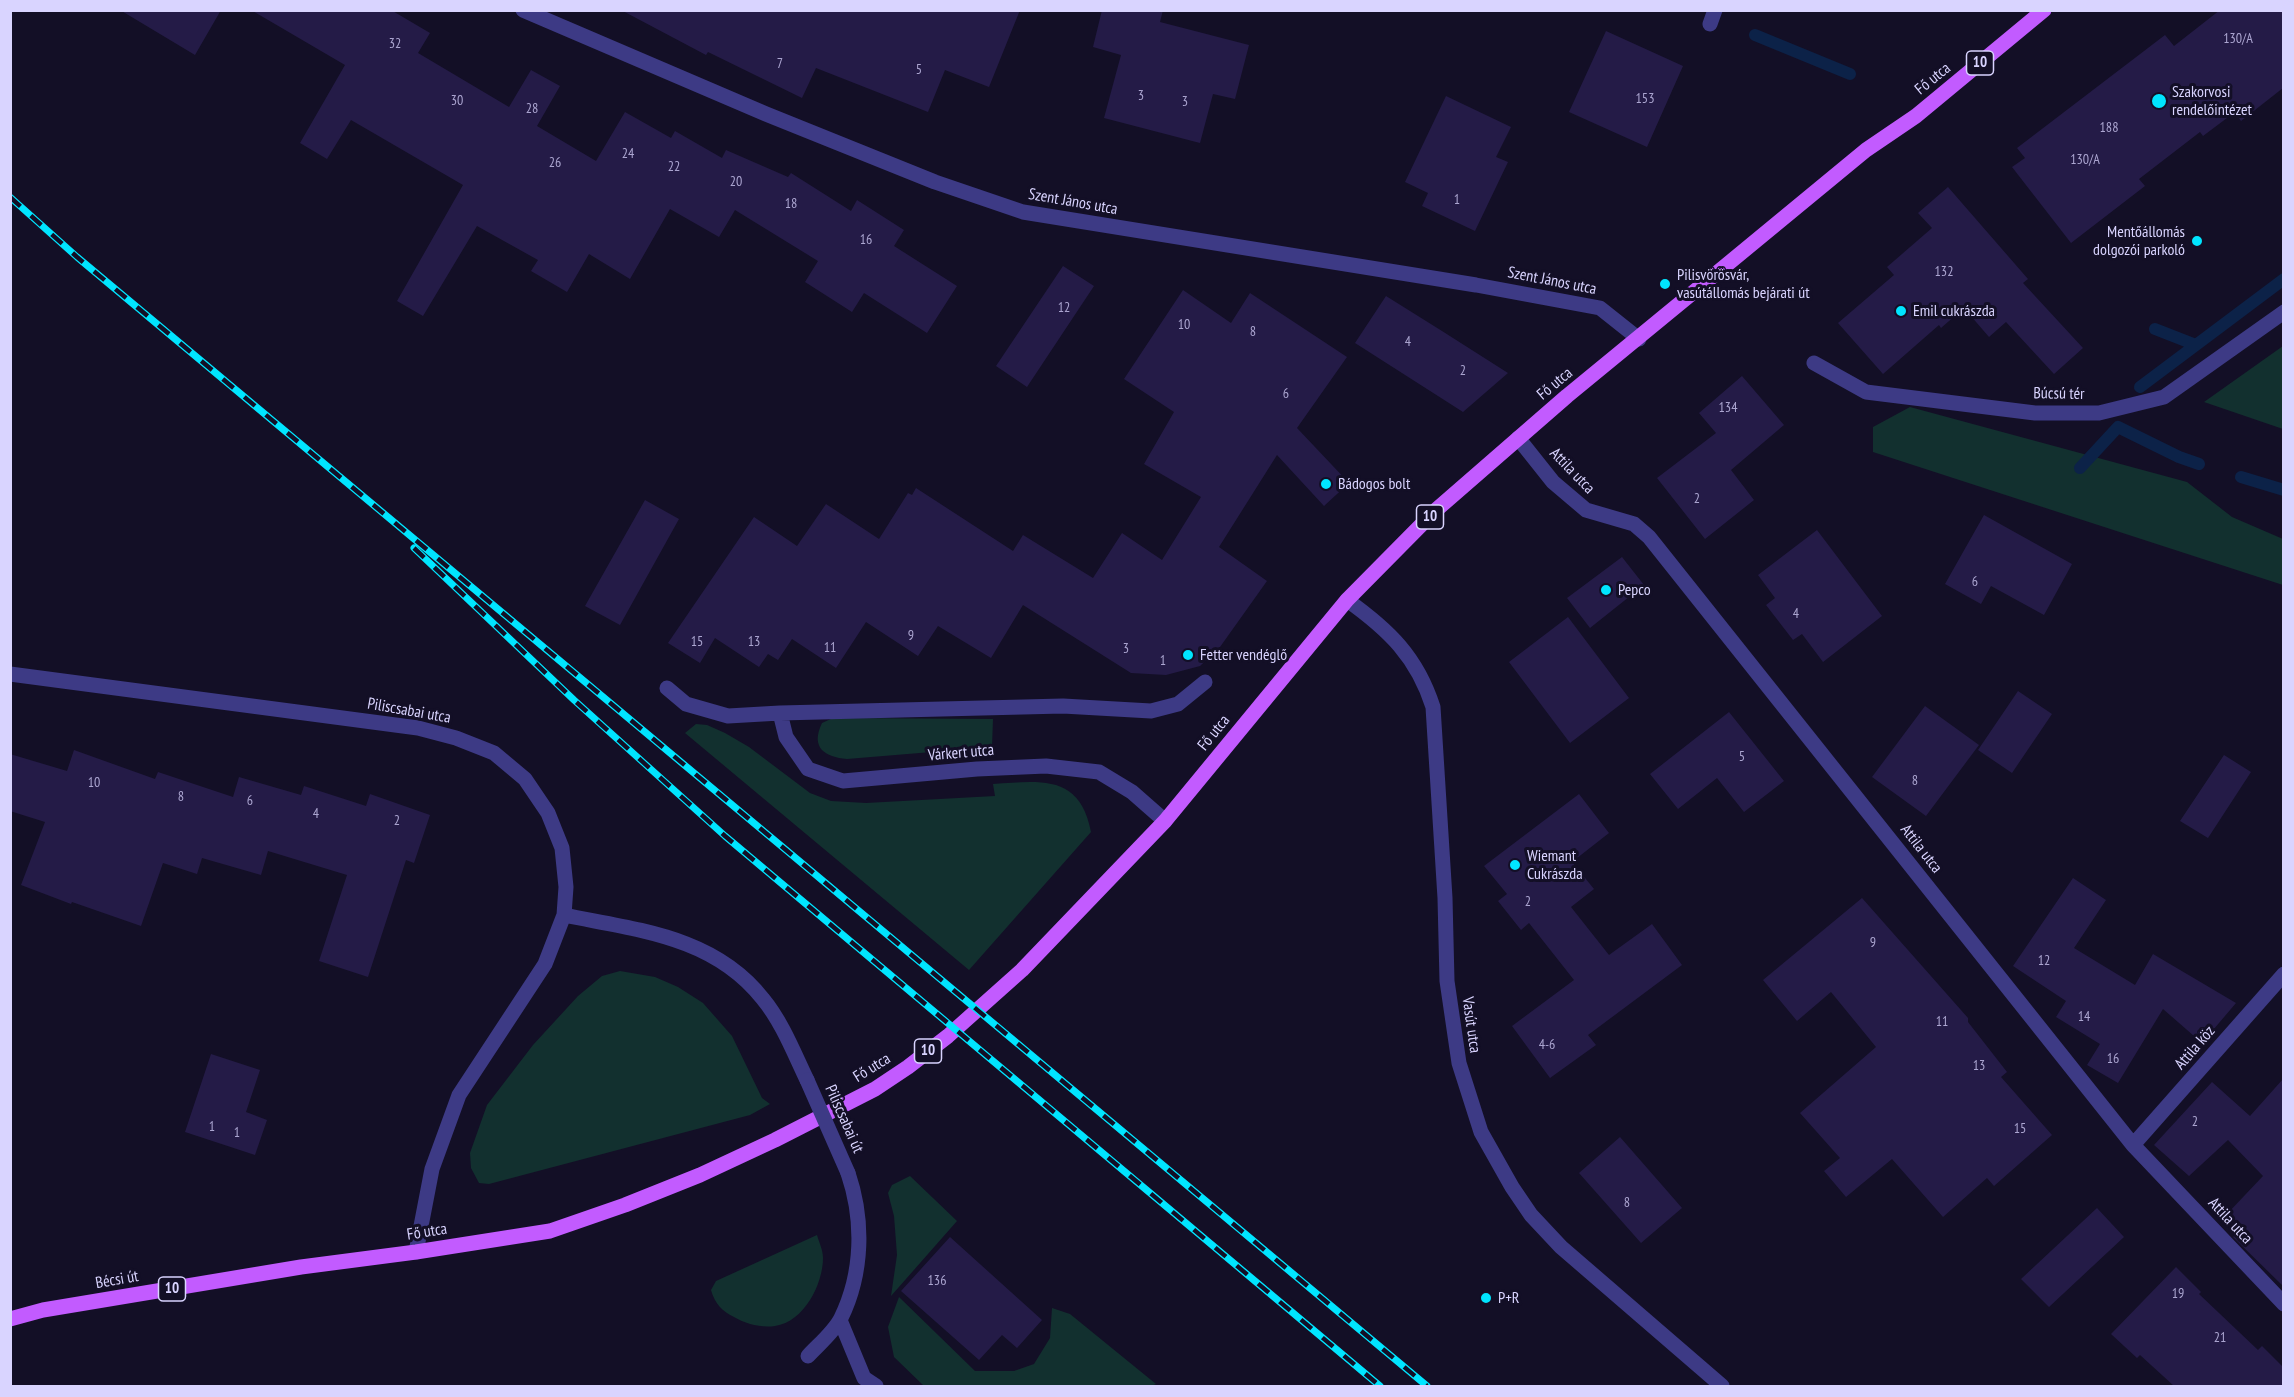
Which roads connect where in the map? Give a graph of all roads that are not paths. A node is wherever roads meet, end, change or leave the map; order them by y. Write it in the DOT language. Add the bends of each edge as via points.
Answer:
graph roads {
  1 [pos="523,10"];
  2 [pos="2044,10"];
  3 [pos="2283,312"];
  4 [pos="1639,339"];
  5 [pos="1814,363"];
  6 [pos="1518,438"];
  7 [pos="1347,600"];
  8 [pos="10,674"];
  9 [pos="1205,682"];
  10 [pos="667,688"];
  11 [pos="780,713"];
  12 [pos="1165,821"];
  13 [pos="564,915"];
  14 [pos="2283,974"];
  15 [pos="2133,1145"];
  16 [pos="416,1252"];
  17 [pos="301,1267"];
  18 [pos="2283,1304"];
  19 [pos="10,1319"];
  20 [pos="840,1320"];
  21 [pos="808,1356"];
  22 [pos="876,1386"];
  23 [pos="1722,1386"];
  1 -- 4 [label="street, Szent János utca" via="766,114 925,178 1023,212 1600,308"];
  2 -- 4 [label="main road, Fő utca / 10" via="1916,116 1866,150"];
  3 -- 5 [label="street, Búcsú tér" via="2164,397 2099,413 2035,413 1866,392"];
  4 -- 6 [label="main road, Fő utca / 10"];
  6 -- 7 [label="main road, Fő utca / 10" via="1436,510"];
  6 -- 15 [label="street, Attila utca" via="1553,482 1586,510 1634,524 1649,537"];
  7 -- 12 [label="main road, Fő utca / 10"];
  7 -- 23 [label="street, Vasút utca" via="1381,625 1408,655 1426,684 1433,707 1447,981 1459,1063 1481,1132 1531,1215"];
  8 -- 13 [label="street, Piliscsabai utca" via="418,728 494,753 525,779 548,813 562,848"];
  9 -- 11 [label="street" via="1178,704 1151,711 1063,706"];
  10 -- 11 [label="street" via="686,704 728,716"];
  11 -- 12 [label="street, Várkert utca" via="786,737 808,769 843,781 1046,766 1099,772 1132,792"];
  12 -- 16 [label="main road, Fő utca / 10" via="1022,970 948,1036 875,1089 700,1175 626,1205 550,1231"];
  13 -- 16 [label="street, Piliscsabai utca" via="545,964 459,1095 432,1168"];
  13 -- 20 [label="street, Piliscsabai út, bridge" via="696,946 733,968 764,999 807,1080 848,1173 858,1211 854,1282"];
  14 -- 15 [label="street, Attila köz"];
  15 -- 18 [label="street, Attila utca"];
  16 -- 17 [label="main road, Fő utca / 10"];
  17 -- 19 [label="main road, Bécsi út / 10" via="43,1310"];
  20 -- 21 [label="street"];
  20 -- 22 [label="street" via="864,1378"];
}
